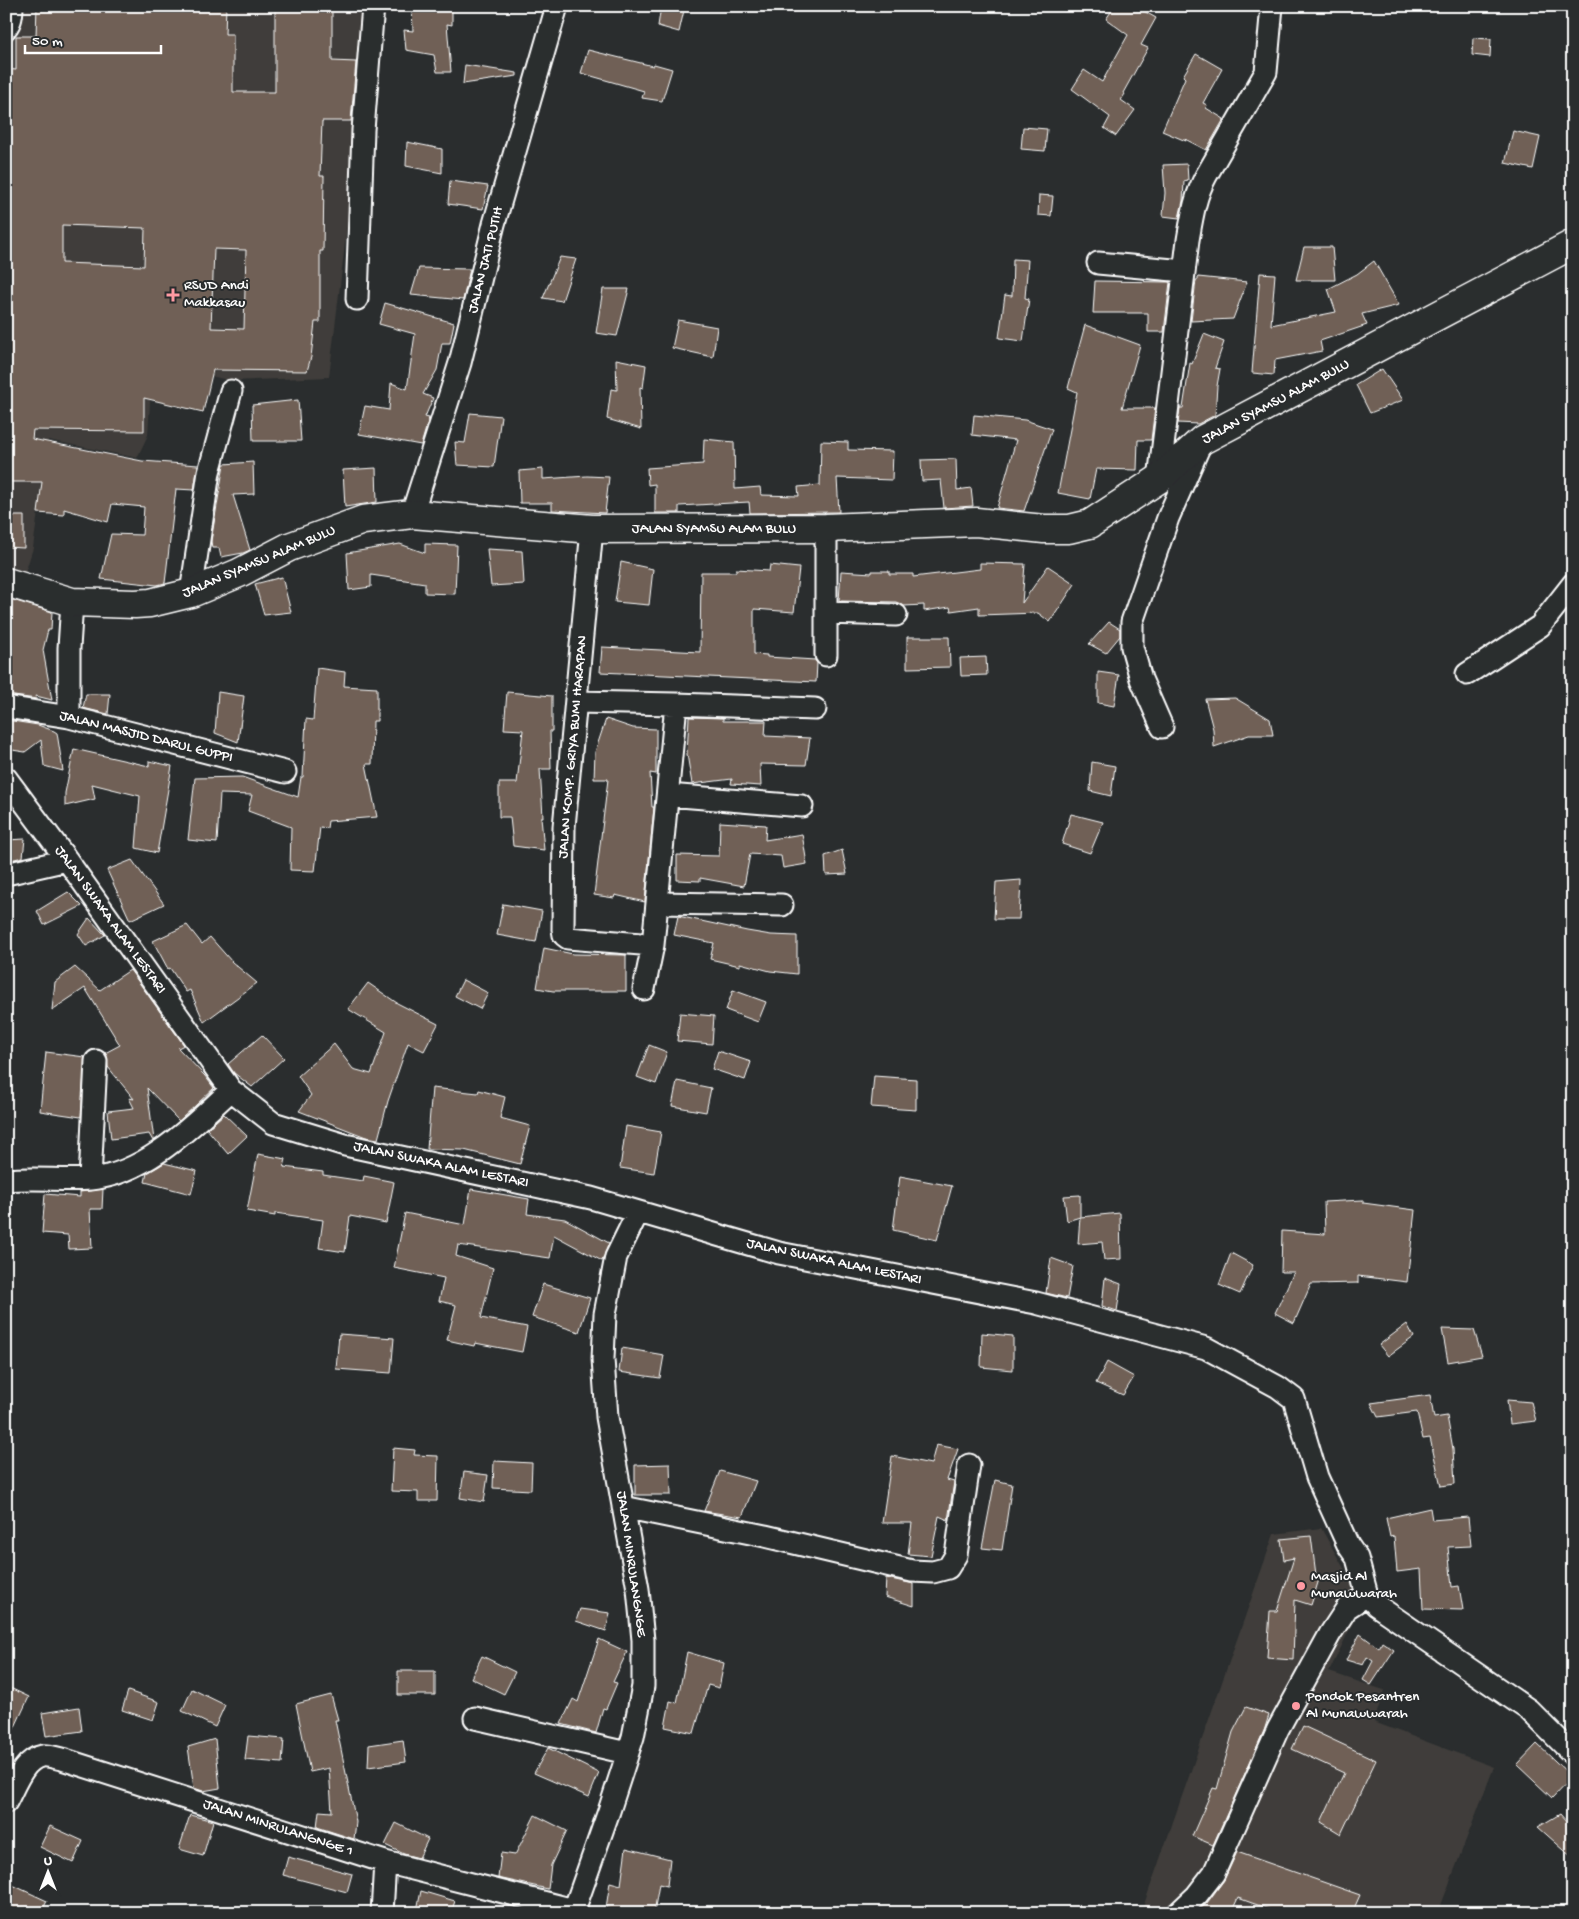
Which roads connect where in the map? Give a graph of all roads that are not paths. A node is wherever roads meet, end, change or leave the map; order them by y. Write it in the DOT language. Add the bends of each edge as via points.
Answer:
graph roads {
  1 [pos="17,6"];
  2 [pos="373,6"];
  3 [pos="557,6"];
  4 [pos="1272,6"];
  5 [pos="6,35"];
  6 [pos="1573,244"];
  7 [pos="1098,263"];
  8 [pos="1184,271"];
  9 [pos="357,299"];
  10 [pos="231,391"];
  11 [pos="1202,440"];
  12 [pos="1159,479"];
  13 [pos="412,514"];
  14 [pos="826,528"];
  15 [pos="592,529"];
  16 [pos="6,582"];
  17 [pos="1573,584"];
  18 [pos="191,592"];
  19 [pos="72,602"];
  20 [pos="826,613"];
  21 [pos="896,615"];
  22 [pos="826,655"];
  23 [pos="1467,674"];
  24 [pos="576,702"];
  25 [pos="676,704"];
  26 [pos="6,707"];
  27 [pos="815,709"];
  28 [pos="69,717"];
  29 [pos="1162,727"];
  30 [pos="285,772"];
  31 [pos="6,778"];
  32 [pos="668,795"];
  33 [pos="802,806"];
  34 [pos="67,860"];
  35 [pos="6,874"];
  36 [pos="656,903"];
  37 [pos="782,905"];
  38 [pos="653,945"];
  39 [pos="644,989"];
  40 [pos="96,1061"];
  41 [pos="231,1090"];
  42 [pos="90,1179"];
  43 [pos="6,1180"];
  44 [pos="638,1212"];
  45 [pos="968,1465"];
  46 [pos="623,1507"];
  47 [pos="1367,1595"];
  48 [pos="475,1718"];
  49 [pos="627,1753"];
  50 [pos="1573,1754"];
  51 [pos="6,1802"];
  52 [pos="385,1862"];
  53 [pos="573,1911"];
  54 [pos="382,1913"];
  55 [pos="1178,1913"];
  1 -- 5 [label="lane" via="17,18"];
  2 -- 9 [label="street" via="363,130"];
  3 -- 13 [label="street, JALAN JATI PUTIH" via="494,224 460,363"];
  4 -- 8 [label="street" via="1266,72 1199,189"];
  6 -- 11 [label="street, JALAN SYAMSU ALAM BULU"];
  7 -- 8 [label="street"];
  8 -- 12 [label="street"];
  10 -- 18 [label="street" via="209,472"];
  11 -- 12 [label="street, JALAN SYAMSU ALAM BULU"];
  11 -- 29 [label="street" via="1168,518 1132,622 1132,648"];
  12 -- 14 [label="street, JALAN SYAMSU ALAM BULU" via="1090,524 1069,529 976,522"];
  13 -- 15 [label="street, JALAN SYAMSU ALAM BULU"];
  13 -- 18 [label="street, JALAN SYAMSU ALAM BULU" via="363,520 289,547 239,573"];
  14 -- 15 [label="street, JALAN SYAMSU ALAM BULU"];
  14 -- 20 [label="street"];
  15 -- 24 [label="street, JALAN KOMP. GRIYA BUMI HARAPAN"];
  16 -- 19 [label="street, JALAN SYAMSU ALAM BULU"];
  17 -- 23 [label="street" via="1540,626"];
  18 -- 19 [label="street, JALAN SYAMSU ALAM BULU" via="143,604"];
  19 -- 28 [label="street"];
  20 -- 21 [label="street"];
  20 -- 22 [label="street"];
  24 -- 25 [label="street"];
  24 -- 38 [label="street, JALAN KOMP. GRIYA BUMI HARAPAN" via="564,827 564,935 568,938"];
  25 -- 27 [label="street"];
  25 -- 32 [label="street"];
  26 -- 28 [label="street, JALAN MASJID DARUL GUPPI"];
  28 -- 30 [label="street, JALAN MASJID DARUL GUPPI"];
  31 -- 34 [label="street, JALAN SWAKA ALAM LESTARI"];
  32 -- 33 [label="street"];
  32 -- 36 [label="street"];
  34 -- 35 [label="street"];
  34 -- 41 [label="street, JALAN SWAKA ALAM LESTARI"];
  36 -- 37 [label="street"];
  36 -- 38 [label="street"];
  38 -- 39 [label="street"];
  40 -- 42 [label="street"];
  41 -- 42 [label="street" via="188,1130 155,1154 113,1175"];
  41 -- 44 [label="street, JALAN SWAKA ALAM LESTARI" via="273,1123 345,1145 591,1198"];
  42 -- 43 [label="street"];
  44 -- 46 [label="street, JALAN MINRULANGNGE" via="616,1257 604,1323 607,1417"];
  44 -- 47 [label="street, JALAN SWAKA ALAM LESTARI" via="779,1253 1036,1303 1206,1348 1294,1399 1318,1477 1357,1558"];
  45 -- 46 [label="street" via="956,1555 948,1568 933,1572 912,1571"];
  46 -- 49 [label="street, JALAN MINRULANGNGE" via="638,1589 644,1686"];
  47 -- 50 [label="street" via="1376,1605 1529,1710"];
  47 -- 55 [label="street" via="1347,1608 1330,1634 1278,1729 1214,1873"];
  48 -- 49 [label="street"];
  49 -- 53 [label="street, JALAN MINRULANGNGE"];
  51 -- 52 [label="street, JALAN MINRULANGNGE 1" via="30,1761 48,1756"];
  52 -- 53 [label="street, JALAN MINRULANGNGE 1"];
  52 -- 54 [label="street"];
}
